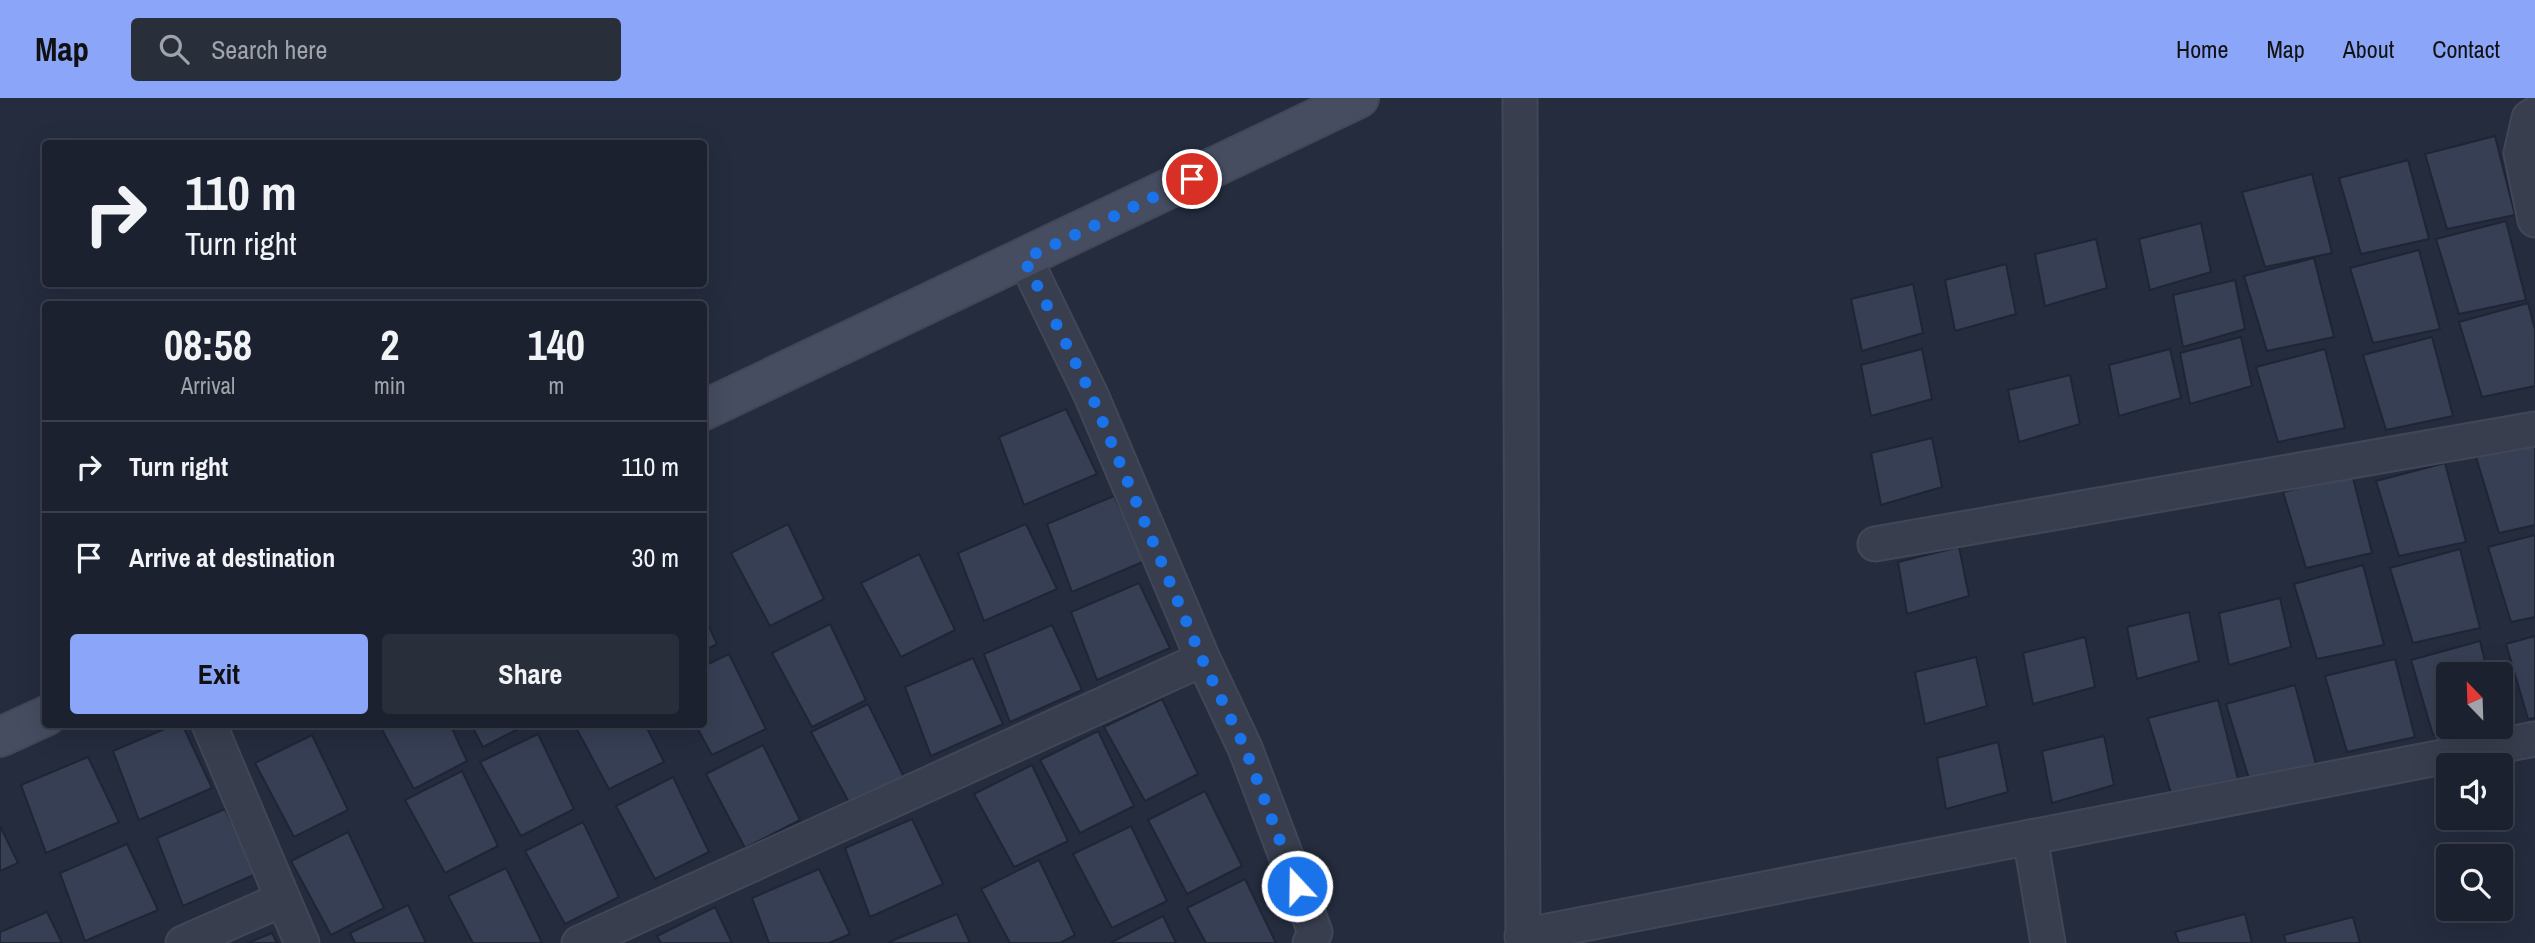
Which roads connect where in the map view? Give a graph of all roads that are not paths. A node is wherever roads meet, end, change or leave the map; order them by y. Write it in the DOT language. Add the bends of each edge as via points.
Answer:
graph roads {
  1 [pos="1359,98"];
  2 [pos="1520,98"];
  3 [pos="2535,114"];
  4 [pos="2535,220"];
  5 [pos="1024,259"];
  6 [pos="707,409"];
  7 [pos="2535,429"];
  8 [pos="1875,544"];
  9 [pos="1202,659"];
  10 [pos="42,718"];
  11 [pos="211,728"];
  12 [pos="0,737"];
  13 [pos="2535,739"];
  14 [pos="2030,837"];
  15 [pos="283,900"];
  16 [pos="1522,940"];
  17 [pos="183,943"];
  18 [pos="302,943"];
  19 [pos="579,943"];
  20 [pos="1310,943"];
  21 [pos="2048,943"];
  1 -- 5 [label="main road"];
  2 -- 16 [label="street"];
  3 -- 4 [label="street" via="2529,118 2521,153"];
  5 -- 6 [label="main road"];
  5 -- 9 [label="street" via="1091,394"];
  7 -- 8 [label="street"];
  9 -- 19 [label="street"];
  9 -- 20 [label="street" via="1245,748 1315,932"];
  10 -- 12 [label="main road"];
  11 -- 15 [label="street"];
  13 -- 14 [label="street"];
  14 -- 16 [label="street"];
  14 -- 21 [label="street"];
  15 -- 17 [label="street"];
  15 -- 18 [label="street"];
}
